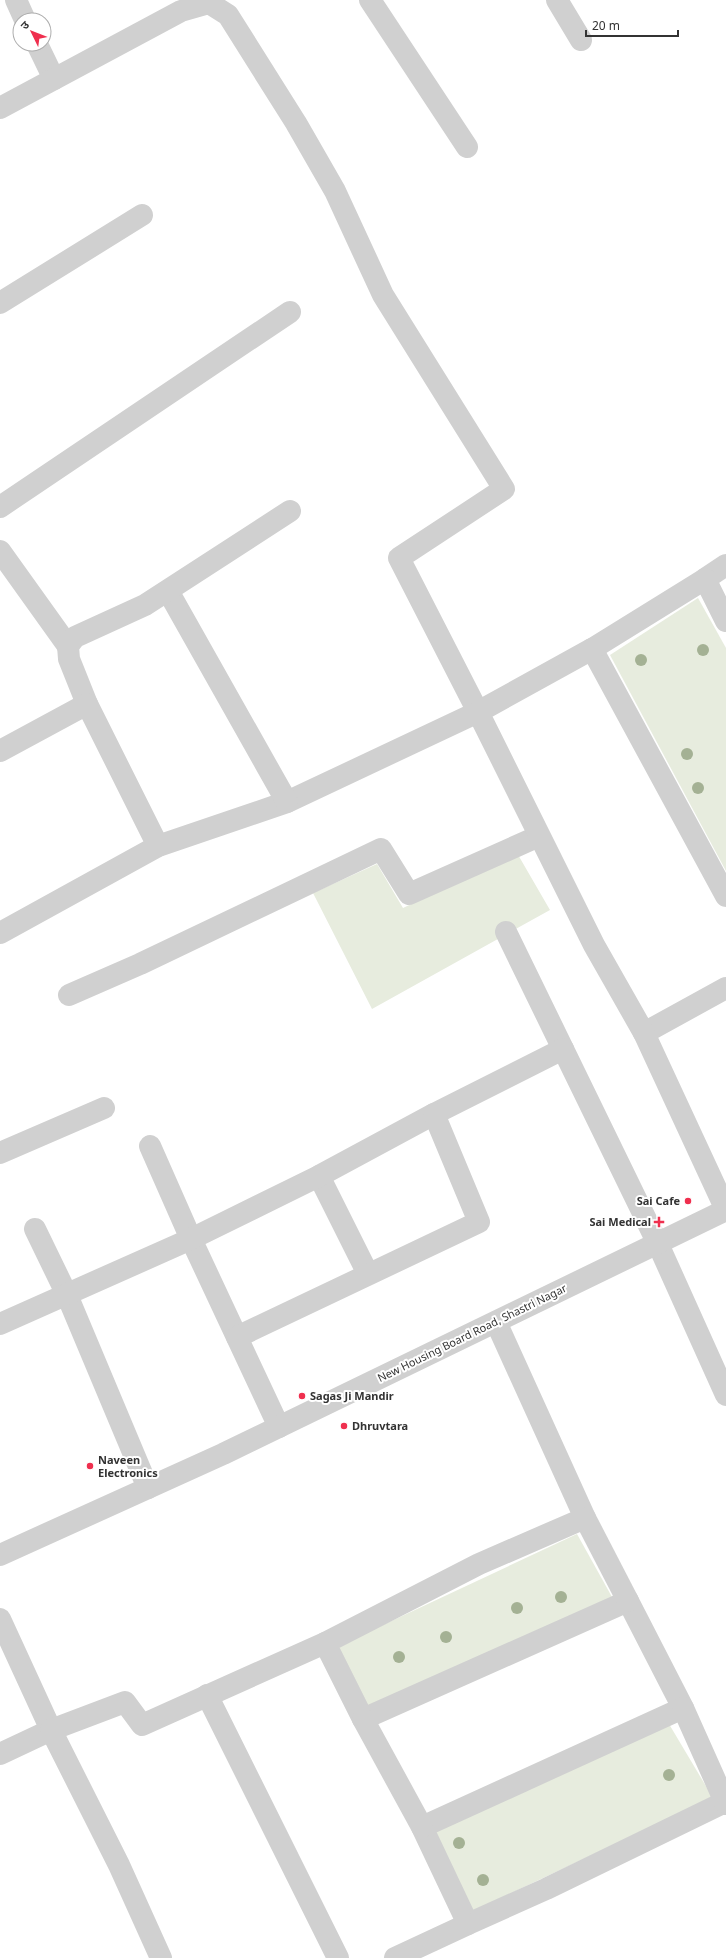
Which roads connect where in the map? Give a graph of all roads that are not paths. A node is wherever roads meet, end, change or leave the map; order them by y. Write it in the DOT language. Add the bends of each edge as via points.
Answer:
graph roads {
  1 [pos="16,0"];
  2 [pos="370,0"];
  3 [pos="557,0"];
  4 [pos="211,1"];
  5 [pos="178,6"];
  6 [pos="22,12"];
  7 [pos="582,40"];
  8 [pos="41,52"];
  9 [pos="54,79"];
  10 [pos="0,108"];
  11 [pos="468,147"];
  12 [pos="142,214"];
  13 [pos="0,303"];
  14 [pos="290,312"];
  15 [pos="0,507"];
  16 [pos="290,511"];
  17 [pos="0,551"];
  18 [pos="726,565"];
  19 [pos="705,579"];
  20 [pos="168,591"];
  21 [pos="726,621"];
  22 [pos="68,646"];
  23 [pos="592,649"];
  24 [pos="87,704"];
  25 [pos="478,712"];
  26 [pos="0,751"];
  27 [pos="287,802"];
  28 [pos="539,836"];
  29 [pos="158,846"];
  30 [pos="726,896"];
  31 [pos="506,932"];
  32 [pos="0,933"];
  33 [pos="726,988"];
  34 [pos="69,995"];
  35 [pos="644,1033"];
  36 [pos="563,1049"];
  37 [pos="104,1108"];
  38 [pos="434,1114"];
  39 [pos="150,1146"];
  40 [pos="0,1154"];
  41 [pos="318,1176"];
  42 [pos="726,1210"];
  43 [pos="35,1229"];
  44 [pos="191,1239"];
  45 [pos="658,1244"];
  46 [pos="368,1274"];
  47 [pos="67,1296"];
  48 [pos="496,1322"];
  49 [pos="0,1324"];
  50 [pos="237,1337"];
  51 [pos="726,1395"];
  52 [pos="279,1427"];
  53 [pos="148,1488"];
  54 [pos="585,1518"];
  55 [pos="0,1555"];
  56 [pos="628,1601"];
  57 [pos="0,1619"];
  58 [pos="325,1643"];
  59 [pos="207,1695"];
  60 [pos="683,1708"];
  61 [pos="364,1719"];
  62 [pos="51,1730"];
  63 [pos="0,1754"];
  64 [pos="726,1803"];
  65 [pos="422,1827"];
  66 [pos="468,1924"];
  67 [pos="160,1958"];
  68 [pos="338,1958"];
  69 [pos="395,1958"];
  1 -- 6 [label="street"];
  2 -- 11 [label="street"];
  3 -- 7 [label="street"];
  4 -- 5 [label="street"];
  4 -- 25 [label="street" via="228,15 296,123 335,190 383,295 504,489 399,558"];
  5 -- 9 [label="street"];
  8 -- 9 [label="street"];
  9 -- 10 [label="street"];
  12 -- 13 [label="street"];
  14 -- 15 [label="street"];
  16 -- 20 [label="street"];
  17 -- 22 [label="street"];
  18 -- 19 [label="street"];
  19 -- 21 [label="street"];
  19 -- 23 [label="street"];
  20 -- 22 [label="street" via="145,606 75,636"];
  20 -- 27 [label="street"];
  22 -- 24 [label="street" via="69,659"];
  23 -- 25 [label="street"];
  23 -- 30 [label="street"];
  24 -- 26 [label="street"];
  24 -- 29 [label="street"];
  25 -- 27 [label="street"];
  25 -- 28 [label="street"];
  27 -- 29 [label="street"];
  28 -- 34 [label="street" via="409,894 381,849 140,964"];
  28 -- 35 [label="street" via="594,945"];
  29 -- 32 [label="street"];
  31 -- 36 [label="street"];
  33 -- 35 [label="street"];
  35 -- 42 [label="street"];
  36 -- 38 [label="street"];
  36 -- 45 [label="street"];
  37 -- 40 [label="street"];
  38 -- 41 [label="street"];
  38 -- 46 [label="street" via="479,1222"];
  39 -- 44 [label="street"];
  41 -- 44 [label="street"];
  41 -- 46 [label="street"];
  42 -- 45 [label="street, New Housing Board Road, Shastri Nagar"];
  43 -- 47 [label="street"];
  44 -- 47 [label="street"];
  44 -- 50 [label="street"];
  45 -- 48 [label="street, New Housing Board Road, Shastri Nagar"];
  45 -- 51 [label="street"];
  46 -- 50 [label="street"];
  47 -- 49 [label="street"];
  47 -- 53 [label="street"];
  48 -- 52 [label="street, New Housing Board Road, Shastri Nagar"];
  48 -- 54 [label="street"];
  50 -- 52 [label="street"];
  52 -- 53 [label="street, New Housing Board Road, Shastri Nagar"];
  53 -- 55 [label="street, New Housing Board Road, Shastri Nagar"];
  54 -- 56 [label="street"];
  54 -- 58 [label="street" via="479,1564"];
  56 -- 60 [label="street"];
  56 -- 61 [label="street"];
  57 -- 62 [label="street"];
  58 -- 59 [label="street"];
  58 -- 61 [label="street"];
  59 -- 62 [label="street" via="142,1725 125,1702"];
  59 -- 68 [label="street"];
  60 -- 64 [label="street"];
  60 -- 65 [label="street"];
  61 -- 65 [label="street"];
  62 -- 63 [label="street"];
  62 -- 67 [label="street" via="119,1865"];
  64 -- 66 [label="street"];
  65 -- 66 [label="street"];
  66 -- 69 [label="street"];
}
